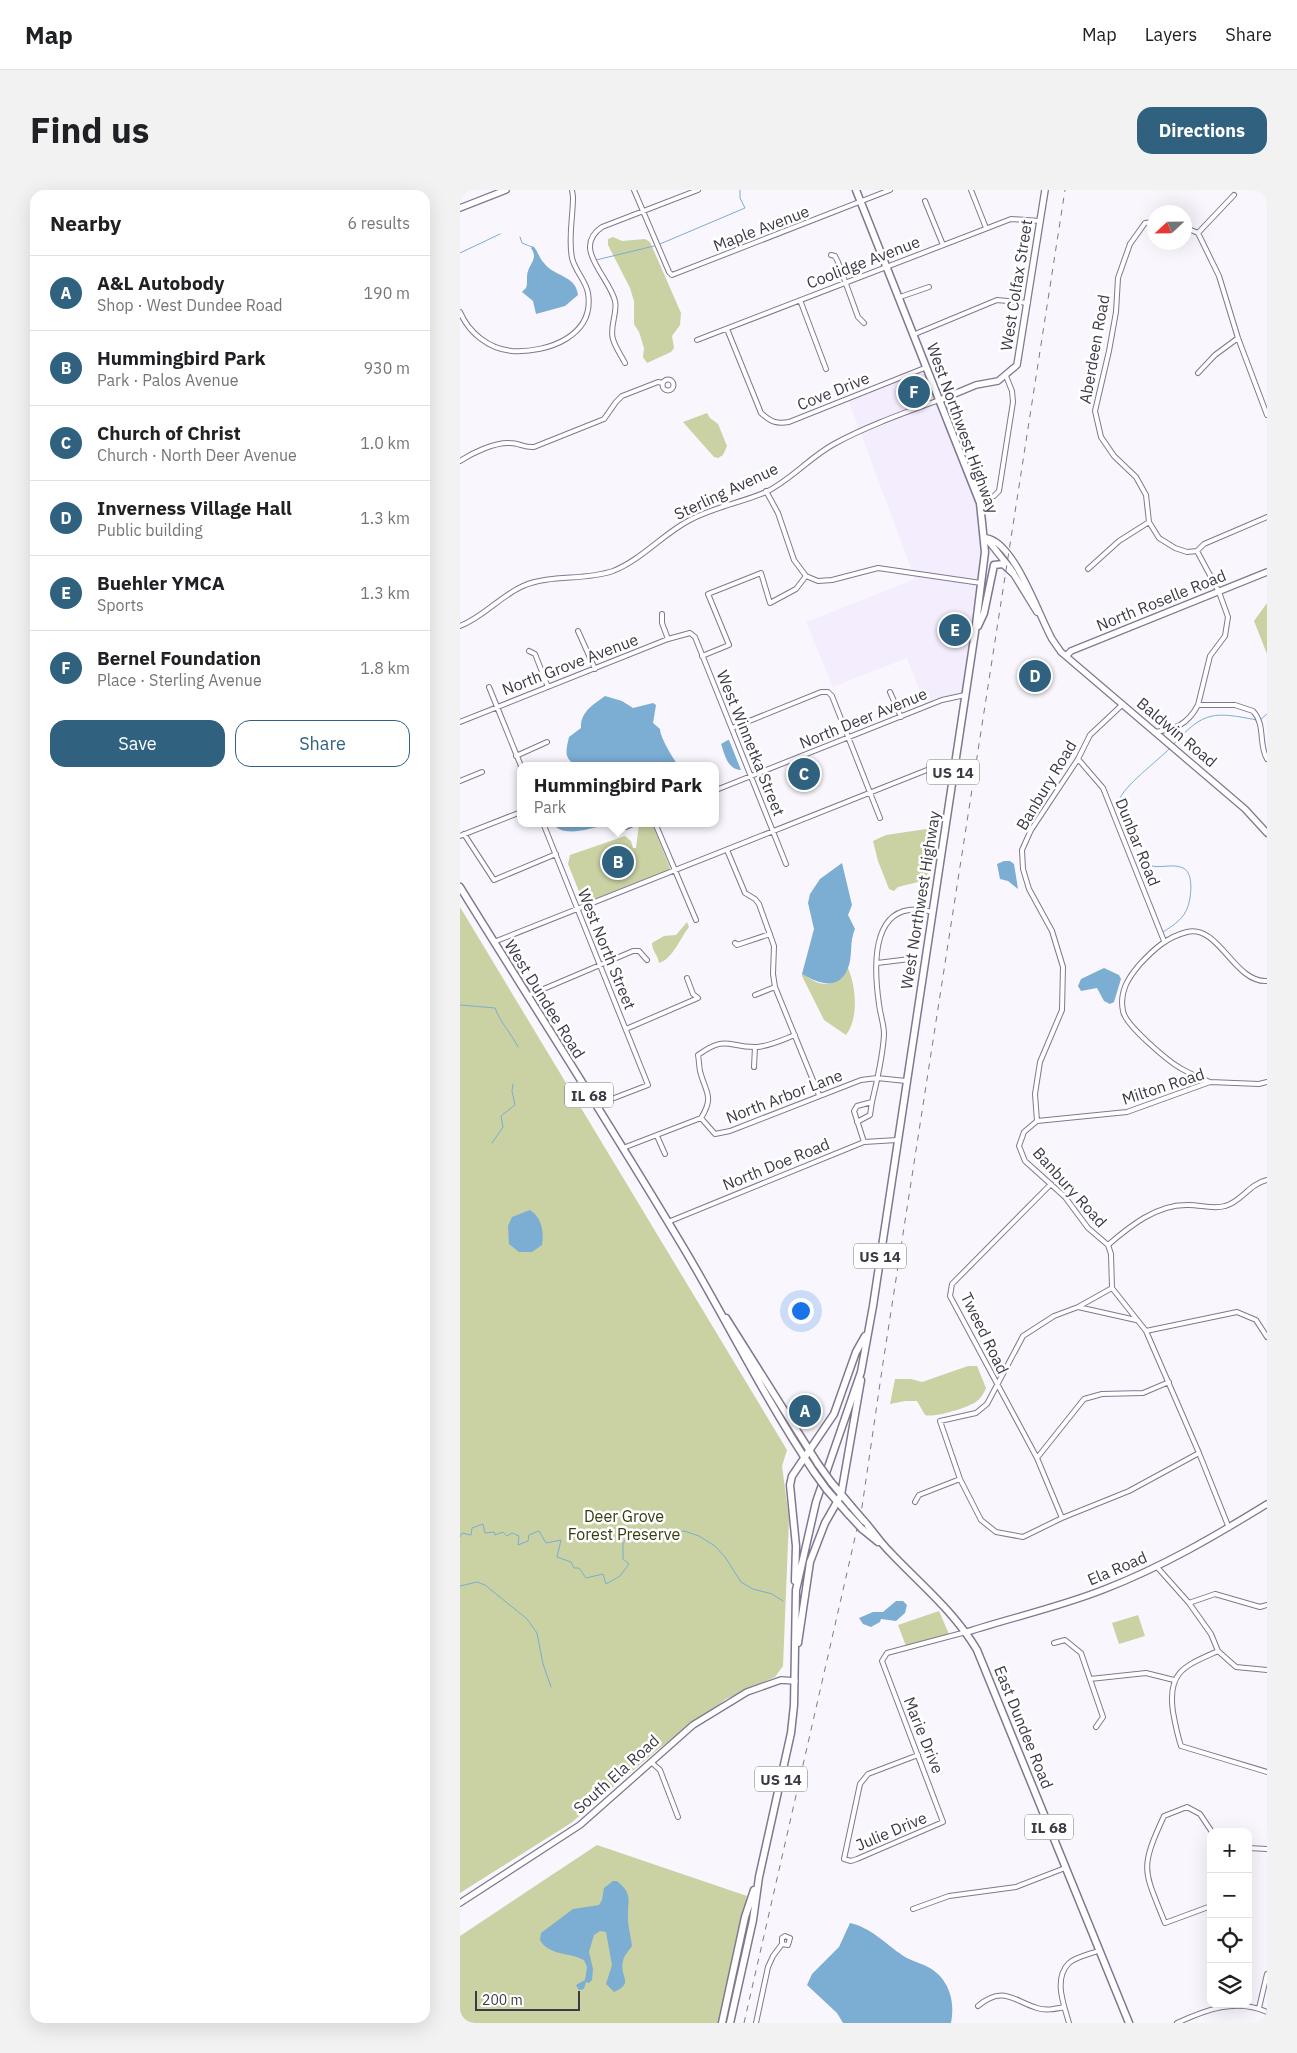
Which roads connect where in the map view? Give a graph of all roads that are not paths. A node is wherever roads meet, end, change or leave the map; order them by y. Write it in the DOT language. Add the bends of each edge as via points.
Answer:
graph roads {
  1 [pos="506,190"];
  2 [pos="572,190"];
  3 [pos="634,190"];
  4 [pos="698,190"];
  5 [pos="858,190"];
  6 [pos="871,190"];
  7 [pos="890,190"];
  8 [pos="971,190"];
  9 [pos="1045,190"];
  10 [pos="1234,195"];
  11 [pos="874,197"];
  12 [pos="862,201"];
  13 [pos="925,201"];
  14 [pos="460,208"];
  15 [pos="643,212"];
  16 [pos="1040,221"];
  17 [pos="1147,223"];
  18 [pos="986,228"];
  19 [pos="1192,230"];
  20 [pos="1198,233"];
  21 [pos="943,245"];
  22 [pos="831,255"];
  23 [pos="888,266"];
  24 [pos="845,282"];
  25 [pos="929,287"];
  26 [pos="900,297"];
  27 [pos="800,300"];
  28 [pos="1028,303"];
  29 [pos="460,312"];
  30 [pos="864,323"];
  31 [pos="727,329"];
  32 [pos="915,334"];
  33 [pos="1238,338"];
  34 [pos="697,340"];
  35 [pos="625,363"];
  36 [pos="927,367"];
  37 [pos="826,368"];
  38 [pos="1198,373"];
  39 [pos="1006,376"];
  40 [pos="663,383"];
  41 [pos="940,400"];
  42 [pos="1265,401"];
  43 [pos="1267,415"];
  44 [pos="460,460"];
  45 [pos="766,491"];
  46 [pos="994,496"];
  47 [pos="1267,517"];
  48 [pos="1148,522"];
  49 [pos="986,538"];
  50 [pos="1196,551"];
  51 [pos="1088,569"];
  52 [pos="1267,572"];
  53 [pos="1013,573"];
  54 [pos="806,576"];
  55 [pos="982,583"];
  56 [pos="1219,592"];
  57 [pos="1039,613"];
  58 [pos="662,614"];
  59 [pos="460,626"];
  60 [pos="578,631"];
  61 [pos="975,632"];
  62 [pos="690,633"];
  63 [pos="668,639"];
  64 [pos="529,651"];
  65 [pos="702,656"];
  66 [pos="1066,656"];
  67 [pos="594,669"];
  68 [pos="489,687"];
  69 [pos="548,687"];
  70 [pos="890,692"];
  71 [pos="965,695"];
  72 [pos="1123,704"];
  73 [pos="1198,705"];
  74 [pos="497,706"];
  75 [pos="901,717"];
  76 [pos="460,722"];
  77 [pos="732,728"];
  78 [pos="1171,730"];
  79 [pos="1154,732"];
  80 [pos="849,738"];
  81 [pos="1166,741"];
  82 [pos="547,742"];
  83 [pos="516,756"];
  84 [pos="1078,759"];
  85 [pos="1267,759"];
  86 [pos="518,762"];
  87 [pos="955,762"];
  88 [pos="482,772"];
  89 [pos="750,776"];
  90 [pos="460,781"];
  91 [pos="719,789"];
  92 [pos="870,793"];
  93 [pos="517,813"];
  94 [pos="880,818"];
  95 [pos="545,827"];
  96 [pos="657,827"];
  97 [pos="773,832"];
  98 [pos="1267,833"];
  99 [pos="462,835"];
  100 [pos="727,850"];
  101 [pos="556,854"];
  102 [pos="786,864"];
  103 [pos="675,870"];
  104 [pos="460,887"];
  105 [pos="578,909"];
  106 [pos="933,912"];
  107 [pos="696,920"];
  108 [pos="770,934"];
  109 [pos="1164,941"];
  110 [pos="493,943"];
  111 [pos="735,943"];
  112 [pos="910,959"];
  113 [pos="646,960"];
  114 [pos="877,963"];
  115 [pos="600,964"];
  116 [pos="687,978"];
  117 [pos="1267,981"];
  118 [pos="775,987"];
  119 [pos="755,995"];
  120 [pos="527,996"];
  121 [pos="626,1028"];
  122 [pos="794,1035"];
  123 [pos="755,1047"];
  124 [pos="754,1067"];
  125 [pos="877,1078"];
  126 [pos="906,1081"];
  127 [pos="1210,1082"];
  128 [pos="1267,1082"];
  129 [pos="819,1095"];
  130 [pos="872,1102"];
  131 [pos="596,1105"];
  132 [pos="701,1118"];
  133 [pos="1037,1121"];
  134 [pos="857,1122"];
  135 [pos="657,1136"];
  136 [pos="897,1140"];
  137 [pos="864,1142"];
  138 [pos="624,1148"];
  139 [pos="664,1154"];
  140 [pos="1267,1180"];
  141 [pos="1052,1184"];
  142 [pos="668,1222"];
  143 [pos="1108,1245"];
  144 [pos="1112,1288"];
  145 [pos="716,1305"];
  146 [pos="1078,1306"];
  147 [pos="1136,1320"];
  148 [pos="868,1331"];
  149 [pos="1146,1332"];
  150 [pos="1267,1337"];
  151 [pos="861,1372"];
  152 [pos="1169,1382"];
  153 [pos="998,1387"];
  154 [pos="824,1432"];
  155 [pos="801,1436"];
  156 [pos="809,1450"];
  157 [pos="1199,1453"];
  158 [pos="804,1457"];
  159 [pos="1038,1458"];
  160 [pos="960,1479"];
  161 [pos="841,1495"];
  162 [pos="837,1502"];
  163 [pos="915,1502"];
  164 [pos="1267,1504"];
  165 [pos="849,1515"];
  166 [pos="1062,1518"];
  167 [pos="825,1523"];
  168 [pos="1229,1528"];
  169 [pos="888,1550"];
  170 [pos="1157,1567"];
  171 [pos="796,1590"];
  172 [pos="1189,1603"];
  173 [pos="1267,1605"];
  174 [pos="967,1632"];
  175 [pos="1054,1643"];
  176 [pos="1218,1651"];
  177 [pos="794,1664"];
  178 [pos="1267,1670"];
  179 [pos="1090,1679"];
  180 [pos="1174,1680"];
  181 [pos="795,1681"];
  182 [pos="1096,1727"];
  183 [pos="918,1755"];
  184 [pos="651,1762"];
  185 [pos="1267,1772"];
  186 [pos="678,1817"];
  187 [pos="944,1822"];
  188 [pos="1209,1828"];
  189 [pos="1252,1848"];
  190 [pos="1267,1849"];
  191 [pos="1065,1868"];
  192 [pos="759,1877"];
  193 [pos="460,1903"];
  194 [pos="1207,1907"];
  195 [pos="913,1910"];
  196 [pos="782,1944"];
  197 [pos="1098,1950"];
  198 [pos="1267,1974"];
  199 [pos="978,2006"];
  200 [pos="1064,2007"];
  201 [pos="1259,2008"];
  202 [pos="1267,2012"];
  203 [pos="722,2023"];
  204 [pos="730,2023"];
  205 [pos="756,2023"];
  206 [pos="1069,2023"];
  207 [pos="1128,2023"];
  208 [pos="1177,2023"];
  1 -- 14 [label="main road"];
  2 -- 29 [label="street" via="571,250 588,291 589,309 578,331 546,348 508,350 478,337"];
  3 -- 15 [label="street"];
  4 -- 15 [label="street"];
  5 -- 12 [label="main road, West Northwest Highway / US 14"];
  6 -- 11 [label="street"];
  7 -- 11 [label="street, Maple Avenue"];
  8 -- 18 [label="street"];
  9 -- 16 [label="main road, West Colfax Street"];
  10 -- 20 [label="street"];
  11 -- 12 [label="street, Maple Avenue"];
  12 -- 15 [label="street, Maple Avenue" via="676,275 668,272"];
  12 -- 23 [label="main road, West Northwest Highway / US 14"];
  13 -- 21 [label="street"];
  15 -- 35 [label="street" via="602,226 590,240 593,259 615,301 612,338"];
  16 -- 18 [label="street, Coolidge Avenue" via="1011,219"];
  16 -- 28 [label="main road, West Colfax Street"];
  17 -- 48 [label="street, Aberdeen Road" via="1130,244 1118,278 1116,312 1095,411 1102,438 1114,456 1136,476 1146,495"];
  18 -- 21 [label="street, Coolidge Avenue"];
  19 -- 20 [label="street"];
  20 -- 33 [label="street" via="1219,276"];
  21 -- 23 [label="street, Coolidge Avenue"];
  22 -- 24 [label="street" via="835,256"];
  23 -- 24 [label="street, Coolidge Avenue"];
  23 -- 26 [label="main road, West Northwest Highway / US 14"];
  24 -- 27 [label="street, Coolidge Avenue"];
  24 -- 30 [label="street" via="858,317"];
  25 -- 26 [label="street"];
  26 -- 32 [label="main road, West Northwest Highway / US 14"];
  27 -- 31 [label="street, Coolidge Avenue"];
  27 -- 37 [label="street"];
  28 -- 32 [label="street" via="997,300"];
  28 -- 39 [label="main road, West Colfax Street" via="1020,357"];
  31 -- 34 [label="street, Coolidge Avenue"];
  31 -- 36 [label="street, Cove Drive" via="761,413 778,424"];
  32 -- 36 [label="main road, West Northwest Highway / US 14"];
  33 -- 38 [label="street" via="1215,354"];
  33 -- 42 [label="street"];
  36 -- 41 [label="main road, West Northwest Highway / US 14"];
  39 -- 41 [label="main road, Sterling Avenue"];
  39 -- 46 [label="street" via="1013,402 999,491"];
  40 -- 44 [label="street" via="622,396 604,419 534,447 499,444"];
  41 -- 45 [label="street, Sterling Avenue" via="833,445"];
  41 -- 49 [label="main road, West Northwest Highway / US 14" via="980,504"];
  42 -- 43 [label="street"];
  45 -- 54 [label="street" via="778,513 794,560"];
  45 -- 59 [label="street, Sterling Avenue" via="687,521 613,571 522,586 471,622"];
  47 -- 50 [label="street" via="1204,544"];
  48 -- 50 [label="street" via="1159,538 1175,548"];
  48 -- 51 [label="street"];
  49 -- 53 [label="main road"];
  49 -- 55 [label="main road, West Northwest Highway / US 14"];
  49 -- 57 [label="main road" via="993,539 1009,555"];
  50 -- 56 [label="street"];
  52 -- 56 [label="main road, North Roselle Road"];
  53 -- 57 [label="main road"];
  53 -- 61 [label="main road" via="1003,564 994,565 984,613"];
  54 -- 55 [label="street" via="818,581 832,580 878,568"];
  54 -- 65 [label="street" via="796,590 770,603 761,574 708,594 729,645"];
  55 -- 61 [label="main road, West Northwest Highway / US 14"];
  56 -- 66 [label="main road, North Roselle Road" via="1071,651"];
  56 -- 73 [label="street" via="1228,617 1225,636 1210,656"];
  57 -- 66 [label="main road, Baldwin Road" via="1052,639"];
  58 -- 63 [label="street"];
  60 -- 67 [label="street"];
  61 -- 71 [label="main road, West Northwest Highway / US 14"];
  62 -- 63 [label="street, North Grove Avenue"];
  62 -- 65 [label="street, West Winnetka Street" via="695,637"];
  63 -- 67 [label="street, North Grove Avenue"];
  64 -- 69 [label="street" via="535,654"];
  65 -- 77 [label="street, West Winnetka Street"];
  66 -- 72 [label="main road, Baldwin Road"];
  67 -- 69 [label="street, North Grove Avenue"];
  68 -- 74 [label="street"];
  69 -- 74 [label="street, North Grove Avenue"];
  70 -- 75 [label="street"];
  71 -- 75 [label="street, North Deer Avenue" via="942,700"];
  71 -- 87 [label="main road, West Northwest Highway / US 14"];
  72 -- 79 [label="main road, Baldwin Road"];
  72 -- 84 [label="street, Banbury Road" via="1090,735"];
  73 -- 78 [label="street" via="1189,719"];
  73 -- 85 [label="street" via="1235,705 1252,710 1262,731 1263,752"];
  74 -- 76 [label="street, North Grove Avenue"];
  74 -- 83 [label="street"];
  75 -- 80 [label="street, North Deer Avenue"];
  77 -- 80 [label="street" via="828,692"];
  77 -- 89 [label="street, West Winnetka Street"];
  78 -- 79 [label="street"];
  78 -- 81 [label="street"];
  79 -- 81 [label="main road, Baldwin Road"];
  80 -- 89 [label="street, North Deer Avenue"];
  80 -- 92 [label="street"];
  81 -- 98 [label="main road, Baldwin Road" via="1245,809"];
  82 -- 83 [label="street"];
  83 -- 86 [label="street"];
  84 -- 109 [label="street, Dunbar Road" via="1102,788"];
  84 -- 133 [label="street, Banbury Road" via="1022,850 1029,889 1052,931 1063,968 1062,1010 1040,1062 1035,1094"];
  87 -- 92 [label="street"];
  87 -- 106 [label="main road, West Northwest Highway / US 14"];
  88 -- 90 [label="street"];
  89 -- 91 [label="street, North Deer Avenue"];
  89 -- 97 [label="street, West Winnetka Street"];
  92 -- 94 [label="street"];
  92 -- 97 [label="street"];
  93 -- 99 [label="street"];
  95 -- 101 [label="street, West North Street"];
  96 -- 103 [label="street"];
  97 -- 100 [label="street"];
  97 -- 102 [label="street, West Winnetka Street"];
  99 -- 101 [label="street" via="494,880"];
  100 -- 103 [label="street"];
  100 -- 108 [label="street" via="745,893 759,904"];
  101 -- 105 [label="street, West North Street"];
  103 -- 105 [label="street"];
  103 -- 107 [label="street"];
  104 -- 110 [label="main road, West Dundee Road / IL 68"];
  105 -- 110 [label="street"];
  105 -- 115 [label="street, West North Street"];
  106 -- 114 [label="street" via="911,910 891,918 878,940"];
  106 -- 126 [label="main road, West Northwest Highway / US 14"];
  108 -- 111 [label="street"];
  108 -- 118 [label="street" via="774,946"];
  109 -- 117 [label="street" via="1189,931 1212,936 1232,962 1246,973"];
  109 -- 127 [label="street" via="1128,980 1122,992 1123,1013 1136,1030 1180,1068"];
  110 -- 120 [label="main road, West Dundee Road / IL 68"];
  112 -- 114 [label="street"];
  113 -- 115 [label="street" via="638,951 633,951"];
  114 -- 125 [label="street" via="884,1032"];
  115 -- 120 [label="street"];
  115 -- 121 [label="street, West North Street"];
  116 -- 121 [label="street" via="698,998"];
  118 -- 119 [label="street"];
  118 -- 122 [label="street"];
  120 -- 131 [label="main road, West Dundee Road / IL 68"];
  121 -- 131 [label="street, West North Street" via="648,1084"];
  122 -- 123 [label="street"];
  122 -- 129 [label="street"];
  123 -- 124 [label="street"];
  123 -- 132 [label="street" via="720,1043 711,1045 698,1055 708,1094"];
  125 -- 126 [label="street, North Arbor Lane"];
  125 -- 129 [label="street, North Arbor Lane" via="861,1080"];
  125 -- 130 [label="street"];
  126 -- 136 [label="main road, West Northwest Highway / US 14"];
  127 -- 128 [label="street, Milton Road"];
  127 -- 133 [label="street, Milton Road" via="1127,1112"];
  129 -- 132 [label="street, North Arbor Lane" via="715,1134"];
  130 -- 134 [label="street" via="870,1116"];
  130 -- 134 [label="street" via="854,1110"];
  131 -- 138 [label="main road, West Dundee Road / IL 68"];
  132 -- 135 [label="street, North Arbor Lane"];
  133 -- 141 [label="street, Banbury Road" via="1024,1132 1019,1146 1025,1161"];
  134 -- 137 [label="street"];
  135 -- 138 [label="street, North Arbor Lane"];
  135 -- 139 [label="street"];
  136 -- 137 [label="street, North Doe Road"];
  136 -- 148 [label="main road, West Northwest Highway / US 14"];
  137 -- 142 [label="street, North Doe Road"];
  138 -- 142 [label="main road, West Dundee Road / IL 68"];
  140 -- 143 [label="street" via="1257,1183 1224,1207 1182,1205 1158,1211 1127,1228"];
  141 -- 143 [label="street, Banbury Road" via="1088,1228"];
  141 -- 153 [label="street, Tweed Road" via="952,1284 950,1296"];
  142 -- 145 [label="main road, West Dundee Road / IL 68"];
  143 -- 144 [label="street, Banbury Road"];
  144 -- 146 [label="street"];
  144 -- 147 [label="street"];
  145 -- 155 [label="main road, West Dundee Road / IL 68" via="736,1330"];
  145 -- 158 [label="main road, West Dundee Road / IL 68"];
  146 -- 147 [label="street"];
  146 -- 153 [label="street" via="1054,1316 1023,1336"];
  147 -- 149 [label="street"];
  148 -- 151 [label="main road, West Northwest Highway / US 14"];
  148 -- 154 [label="main road" via="856,1352 834,1414"];
  149 -- 150 [label="street" via="1237,1312 1256,1320"];
  149 -- 152 [label="street"];
  151 -- 161 [label="main road" via="861,1388"];
  151 -- 171 [label="main road, West Northwest Highway / US 14" via="808,1527"];
  152 -- 157 [label="street"];
  152 -- 159 [label="street" via="1143,1393 1102,1394 1084,1400"];
  153 -- 159 [label="street, Tweed Road"];
  153 -- 160 [label="street" via="987,1404 976,1413 940,1422"];
  154 -- 155 [label="main road" via="810,1439"];
  154 -- 156 [label="main road"];
  155 -- 156 [label="main road, West Dundee Road / IL 68"];
  156 -- 158 [label="main road"];
  156 -- 161 [label="main road, West Dundee Road / IL 68, bridge"];
  157 -- 166 [label="street" via="1129,1492"];
  157 -- 168 [label="street"];
  158 -- 162 [label="main road, West Dundee Road / IL 68, bridge"];
  158 -- 171 [label="main road" via="790,1485 796,1546"];
  159 -- 166 [label="street, Tweed Road"];
  160 -- 163 [label="street" via="919,1495"];
  160 -- 166 [label="street" via="981,1520 996,1532 1023,1537"];
  161 -- 162 [label="main road"];
  161 -- 169 [label="main road, East Dundee Road / IL 68, bridge"];
  162 -- 165 [label="main road, East Dundee Road / IL 68"];
  162 -- 167 [label="main road"];
  164 -- 168 [label="main road, Ela Road"];
  165 -- 167 [label="main road" via="835,1514"];
  165 -- 169 [label="main road, East Dundee Road / IL 68, bridge"];
  167 -- 177 [label="main road" via="807,1572"];
  168 -- 170 [label="main road, Ela Road"];
  169 -- 174 [label="main road, East Dundee Road / IL 68"];
  170 -- 172 [label="street"];
  170 -- 174 [label="main road, Ela Road" via="1088,1596"];
  171 -- 177 [label="main road, US 14"];
  172 -- 173 [label="street" via="1215,1594 1260,1607"];
  172 -- 176 [label="street" via="1211,1634"];
  174 -- 183 [label="street, Marie Drive" via="882,1657 882,1665"];
  174 -- 191 [label="main road, East Dundee Road / IL 68" via="1008,1723"];
  175 -- 179 [label="street" via="1065,1640 1081,1653"];
  176 -- 178 [label="street" via="1236,1668"];
  176 -- 180 [label="street" via="1186,1667"];
  177 -- 181 [label="main road, US 14"];
  179 -- 180 [label="street" via="1146,1673"];
  179 -- 182 [label="street" via="1103,1717"];
  180 -- 185 [label="street" via="1171,1696 1181,1746"];
  181 -- 184 [label="main road, South Ela Road" via="781,1680 747,1692 693,1725"];
  181 -- 192 [label="main road, US 14" via="791,1733"];
  183 -- 187 [label="street, Marie Drive"];
  183 -- 187 [label="street, Julie Drive" via="863,1778 843,1856 847,1860 857,1859"];
  184 -- 186 [label="street" via="660,1770"];
  184 -- 193 [label="main road, South Ela Road" via="580,1825"];
  188 -- 194 [label="street" via="1200,1814 1187,1807 1164,1816 1145,1866 1149,1885 1165,1923"];
  189 -- 190 [label="street"];
  191 -- 195 [label="street" via="1016,1887 949,1896"];
  191 -- 197 [label="main road, East Dundee Road / IL 68"];
  192 -- 203 [label="main road, US 14" via="745,1917"];
  192 -- 204 [label="main road, US 14"];
  196 -- 205 [label="street" via="768,1967"];
  197 -- 200 [label="street" via="1070,1963 1061,1976"];
  197 -- 207 [label="main road, East Dundee Road / IL 68"];
  198 -- 201 [label="street"];
  199 -- 200 [label="street" via="999,1996 1016,1997 1037,2008 1051,2010"];
  200 -- 206 [label="street"];
  201 -- 202 [label="street"];
  201 -- 208 [label="street" via="1223,2006"];
}
